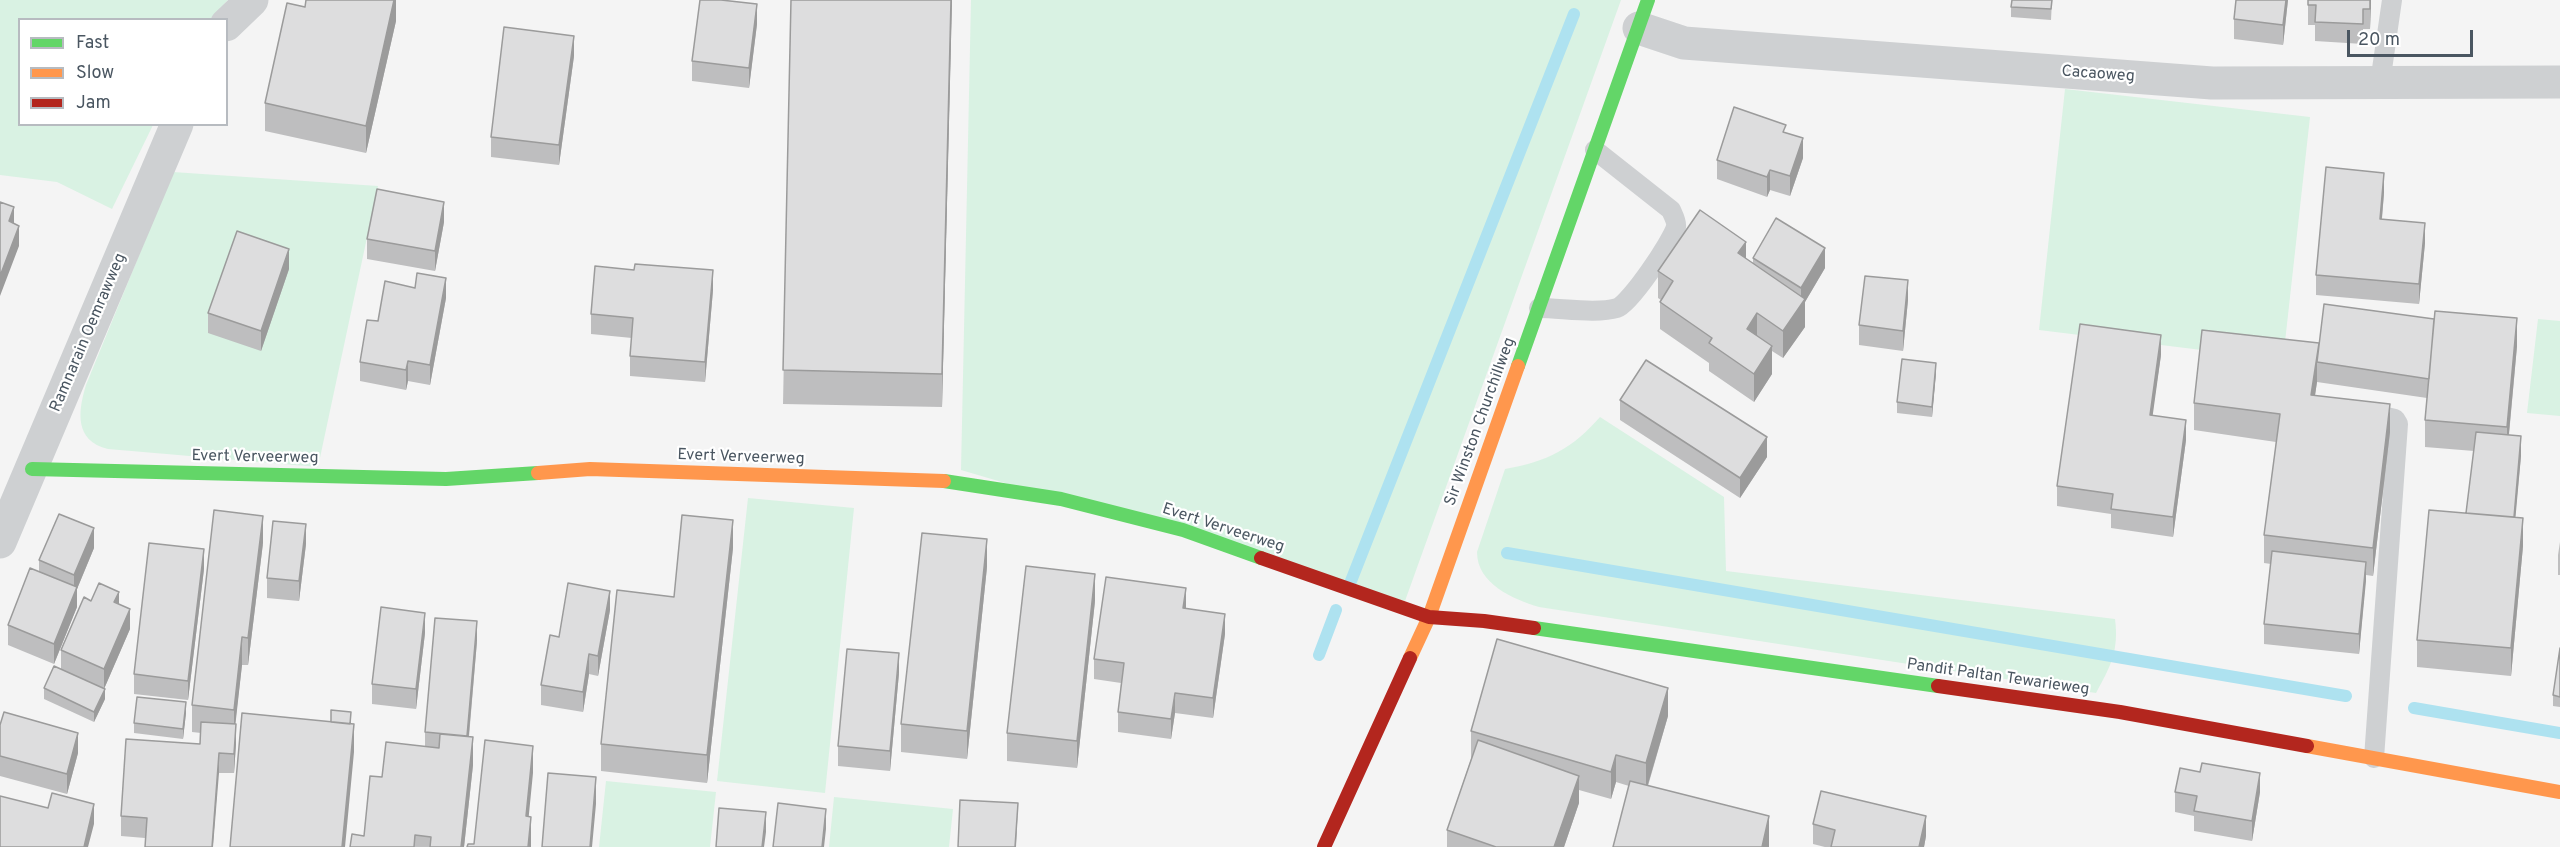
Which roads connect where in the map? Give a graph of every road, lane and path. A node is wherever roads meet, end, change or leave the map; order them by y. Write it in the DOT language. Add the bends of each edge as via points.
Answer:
graph roads {
  1 [pos="252,0"];
  2 [pos="2392,0"];
  3 [pos="1643,14"];
  4 [pos="228,23"];
  5 [pos="2560,82"];
  6 [pos="2380,83"];
  7 [pos="176,126"];
  8 [pos="1595,150"];
  9 [pos="1539,308"];
  10 [pos="2351,409"];
  11 [pos="32,469"];
  12 [pos="0,542"];
  13 [pos="1429,617"];
  14 [pos="2374,758"];
  15 [pos="2560,792"];
  16 [pos="1324,847"];
  1 -- 4 [label="street"];
  2 -- 6 [label="lane"];
  3 -- 6 [label="street, Cacaoweg" via="1684,43 2212,83"];
  3 -- 8 [label="street, Sir Winston Churchillweg"];
  5 -- 6 [label="street, Cacaoweg"];
  7 -- 11 [label="street, Ramnarain Oemrawweg"];
  8 -- 9 [label="street, Sir Winston Churchillweg"];
  8 -- 9 [label="lane" via="1671,210 1675,228 1653,267 1620,307"];
  9 -- 13 [label="street, Sir Winston Churchillweg"];
  10 -- 14 [label="lane" via="2395,419 2398,424"];
  11 -- 12 [label="street, Ramnarain Oemrawweg"];
  11 -- 13 [label="street, Evert Verveerweg" via="446,479 590,469 952,481 1061,499 1183,530"];
  13 -- 14 [label="street, Pandit Paltan Tewarieweg" via="1484,621 2120,712"];
  13 -- 16 [label="street, Sir Winston Churchillweg"];
  14 -- 15 [label="street, Pandit Paltan Tewarieweg"];
}
